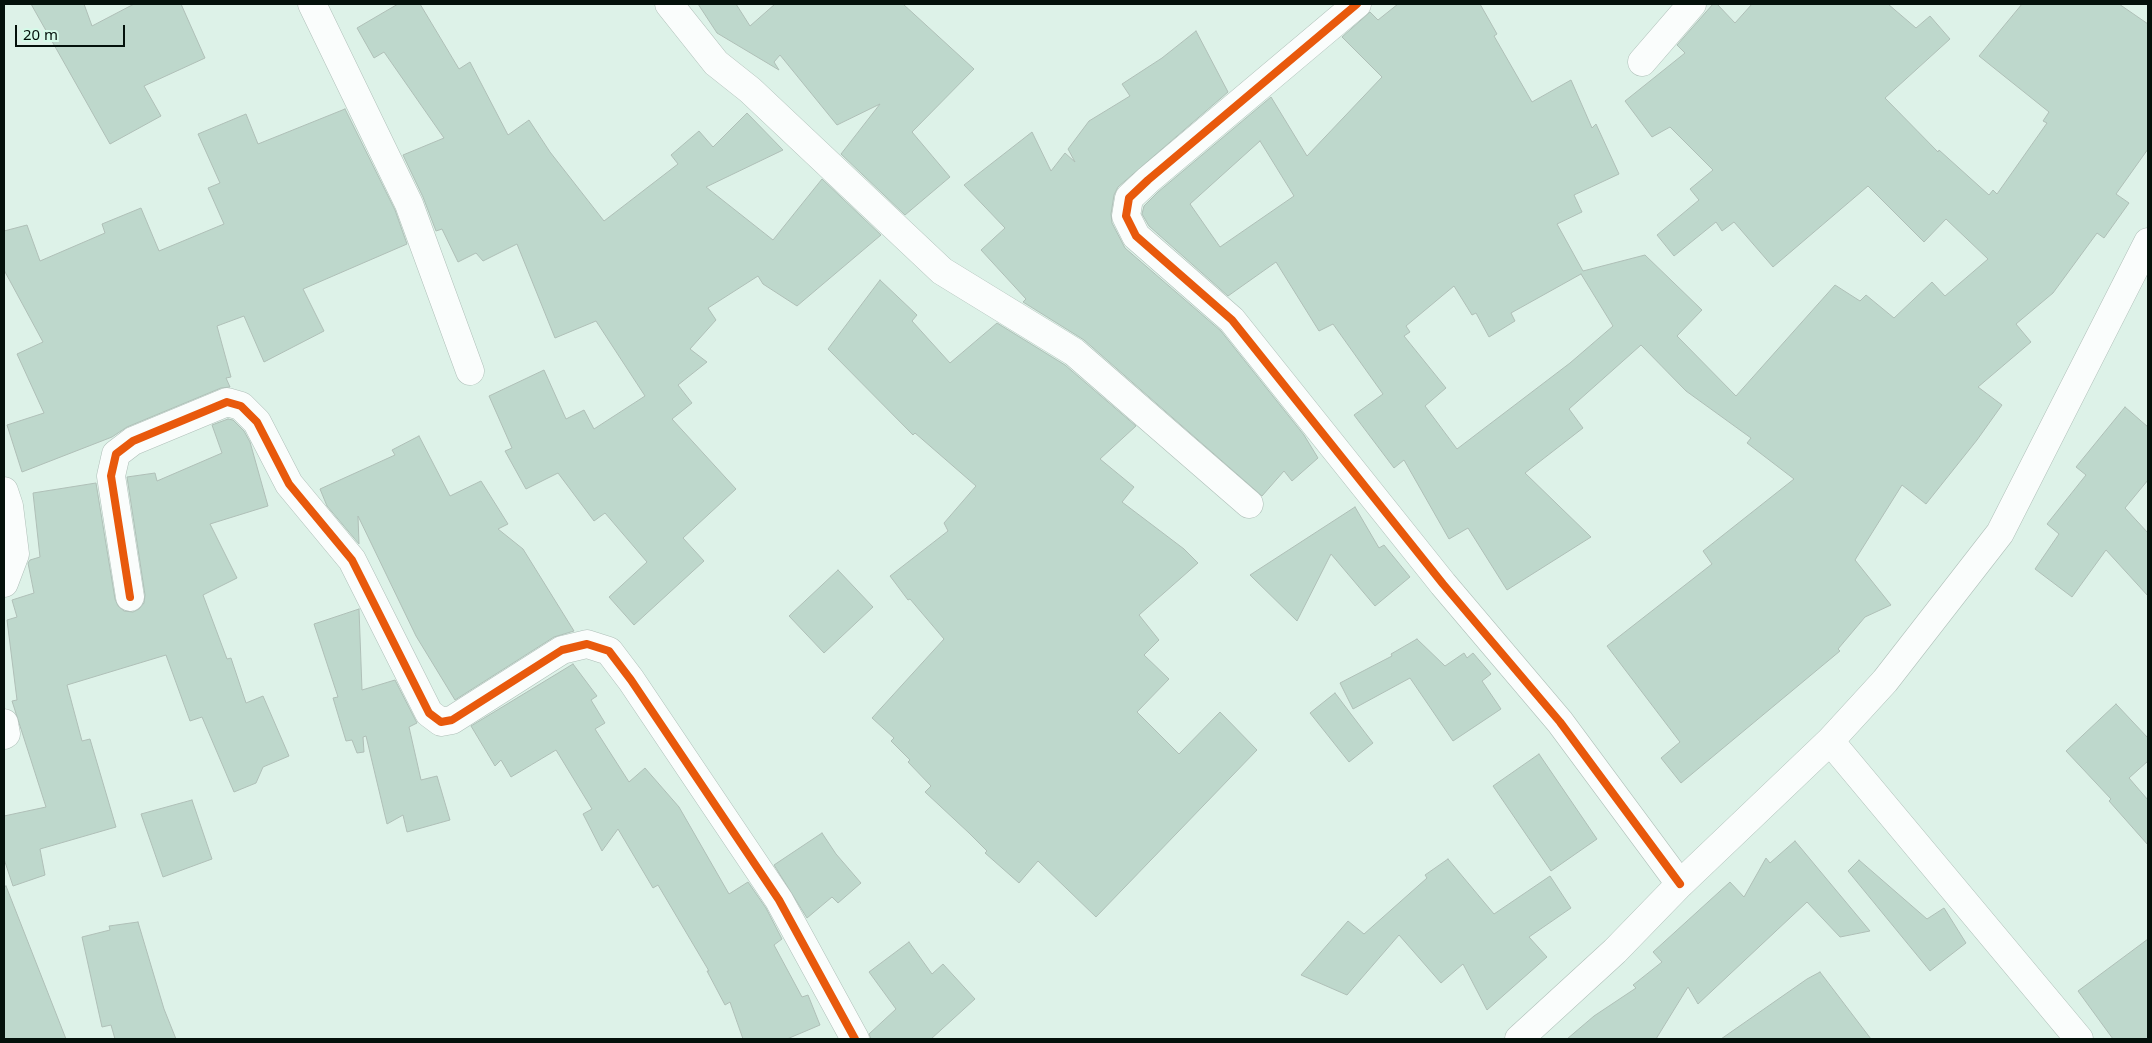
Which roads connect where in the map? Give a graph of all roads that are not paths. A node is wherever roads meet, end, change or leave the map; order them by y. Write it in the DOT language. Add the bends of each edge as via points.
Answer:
graph roads {
  1 [pos="312,4"];
  2 [pos="669,4"];
  3 [pos="1357,4"];
  4 [pos="1692,4"];
  5 [pos="1642,62"];
  6 [pos="2148,242"];
  7 [pos="470,371"];
  8 [pos="4,491"];
  9 [pos="1249,504"];
  10 [pos="4,583"];
  11 [pos="130,597"];
  12 [pos="4,723"];
  13 [pos="4,735"];
  14 [pos="1830,741"];
  15 [pos="1680,884"];
  16 [pos="855,1039"];
  17 [pos="1519,1039"];
  18 [pos="2079,1039"];
  1 -- 7 [label="street" via="409,204"];
  2 -- 9 [label="street" via="716,63 750,90 942,271 1074,352"];
  3 -- 15 [label="street" via="1148,180 1129,198 1126,216 1136,236 1232,320 1443,584 1560,722"];
  4 -- 5 [label="street"];
  6 -- 14 [label="street" via="2000,533 1885,681"];
  8 -- 10 [label="street" via="15,554"];
  11 -- 16 [label="street" via="111,476 116,454 133,441 227,402 242,406 257,422 289,484 352,560 429,713 442,722 452,720 562,650 587,644 609,651 779,900"];
  12 -- 13 [label="street"];
  14 -- 15 [label="street"];
  14 -- 18 [label="street"];
  15 -- 17 [label="street" via="1615,951"];
}
